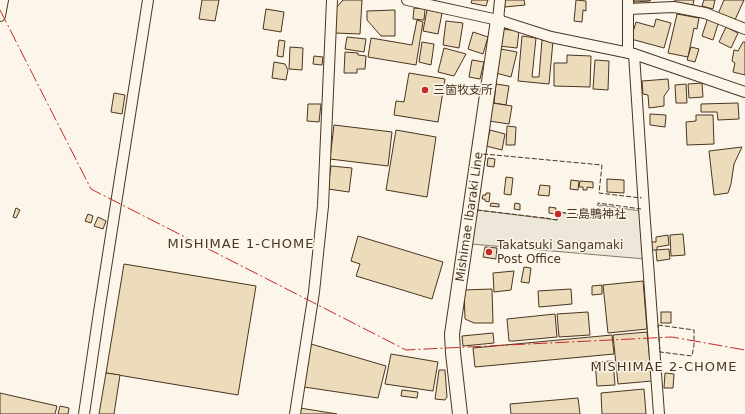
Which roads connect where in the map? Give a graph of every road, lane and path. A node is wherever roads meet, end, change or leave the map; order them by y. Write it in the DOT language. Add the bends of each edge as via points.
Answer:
graph roads {
  1 [pos="3,0"];
  2 [pos="148,0"];
  3 [pos="332,0"];
  4 [pos="408,0"];
  5 [pos="500,0"];
  6 [pos="628,4"];
  7 [pos="0,16"];
  8 [pos="498,20"];
  9 [pos="745,29"];
  10 [pos="631,54"];
  11 [pos="745,92"];
  12 [pos="84,414"];
  13 [pos="295,414"];
  14 [pos="460,414"];
  15 [pos="659,414"];
  1 -- 7 [label="street"];
  2 -- 12 [label="street"];
  3 -- 13 [label="street" via="322,206 314,292"];
  4 -- 8 [label="street"];
  5 -- 8 [label="street"];
  6 -- 9 [label="street" via="674,6 705,13"];
  6 -- 10 [label="street"];
  8 -- 10 [label="street" via="551,37"];
  8 -- 14 [label="main road, Mishimae Ibaraki Line" via="452,334"];
  10 -- 11 [label="street"];
  10 -- 15 [label="street"];
}
